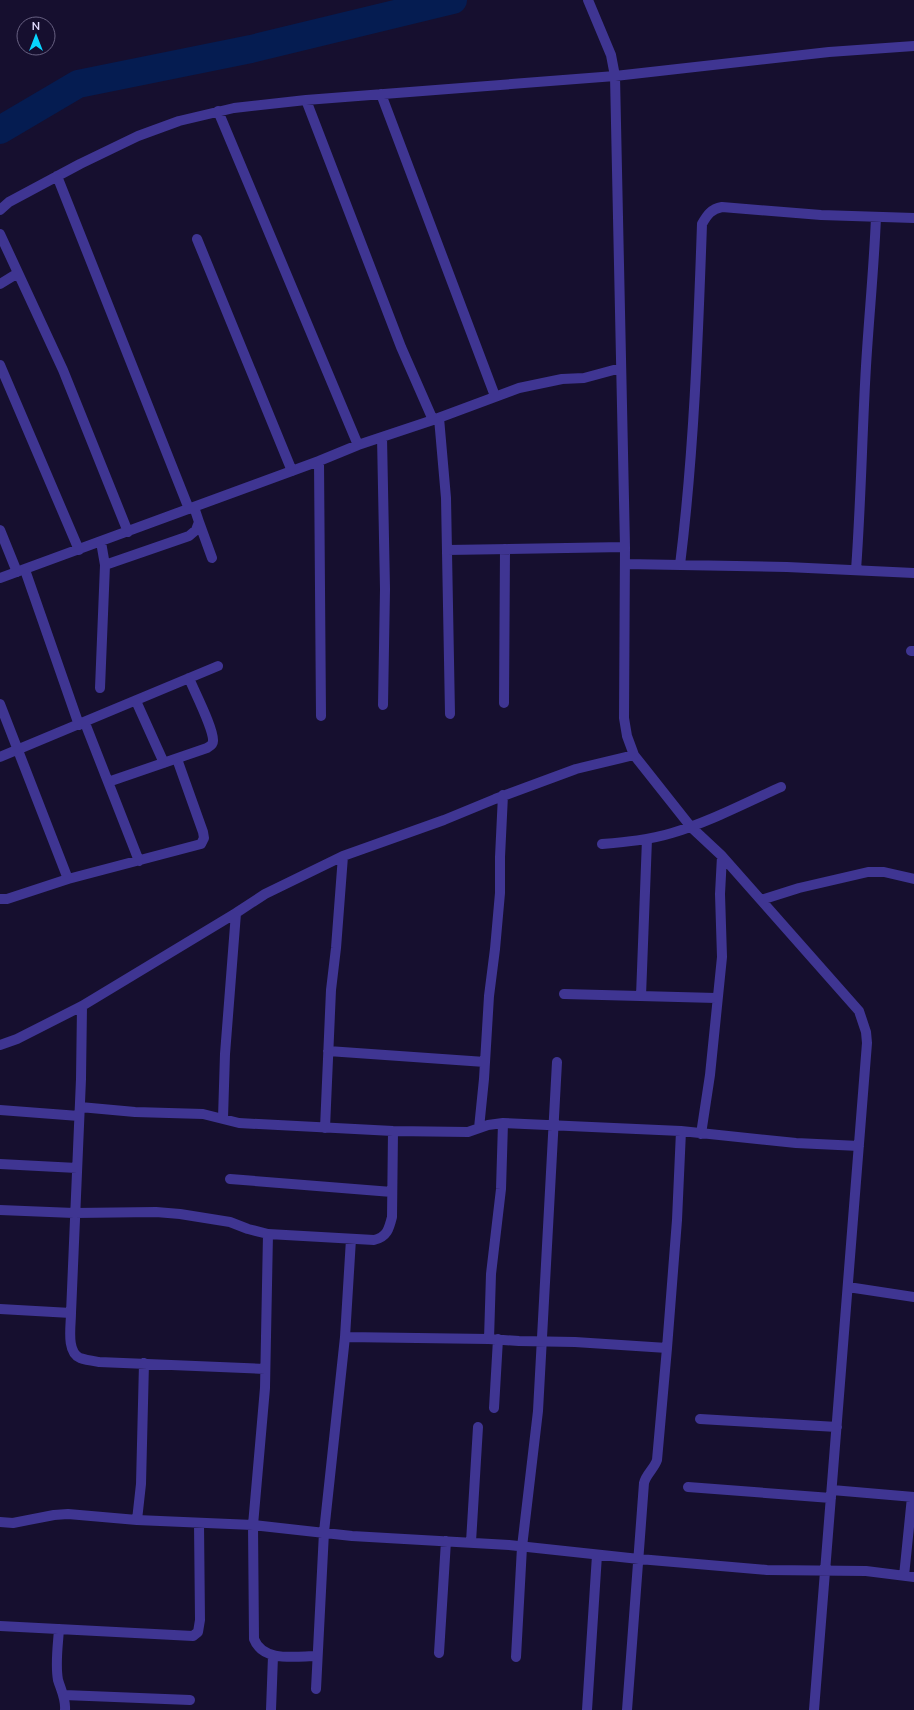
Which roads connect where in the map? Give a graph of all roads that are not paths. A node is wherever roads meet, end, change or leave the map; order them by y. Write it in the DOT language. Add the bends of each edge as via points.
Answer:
graph roads {
  1 [pos="588,0"];
  2 [pos="914,46"];
  3 [pos="615,76"];
  4 [pos="381,94"];
  5 [pos="306,100"];
  6 [pos="218,111"];
  7 [pos="57,176"];
  8 [pos="0,210"];
  9 [pos="876,217"];
  10 [pos="914,218"];
  11 [pos="0,234"];
  12 [pos="197,239"];
  13 [pos="18,273"];
  14 [pos="0,284"];
  15 [pos="0,365"];
  16 [pos="621,368"];
  17 [pos="495,396"];
  18 [pos="436,419"];
  19 [pos="382,437"];
  20 [pos="358,445"];
  21 [pos="319,461"];
  22 [pos="292,471"];
  23 [pos="191,508"];
  24 [pos="199,522"];
  25 [pos="0,530"];
  26 [pos="128,532"];
  27 [pos="101,542"];
  28 [pos="625,547"];
  29 [pos="505,549"];
  30 [pos="79,550"];
  31 [pos="446,550"];
  32 [pos="212,558"];
  33 [pos="625,564"];
  34 [pos="680,565"];
  35 [pos="105,566"];
  36 [pos="856,570"];
  37 [pos="21,571"];
  38 [pos="914,573"];
  39 [pos="0,578"];
  40 [pos="218,666"];
  41 [pos="189,678"];
  42 [pos="100,688"];
  43 [pos="136,700"];
  44 [pos="504,703"];
  45 [pos="0,704"];
  46 [pos="383,705"];
  47 [pos="450,714"];
  48 [pos="321,716"];
  49 [pos="82,724"];
  50 [pos="18,750"];
  51 [pos="634,755"];
  52 [pos="0,757"];
  53 [pos="177,759"];
  54 [pos="164,763"];
  55 [pos="108,782"];
  56 [pos="781,787"];
  57 [pos="503,796"];
  58 [pos="691,826"];
  59 [pos="647,839"];
  60 [pos="602,844"];
  61 [pos="343,856"];
  62 [pos="722,856"];
  63 [pos="139,861"];
  64 [pos="68,879"];
  65 [pos="914,879"];
  66 [pos="0,899"];
  67 [pos="761,900"];
  68 [pos="236,913"];
  69 [pos="564,994"];
  70 [pos="641,996"];
  71 [pos="716,998"];
  72 [pos="82,1006"];
  73 [pos="0,1045"];
  74 [pos="328,1051"];
  75 [pos="485,1062"];
  76 [pos="557,1062"];
  77 [pos="0,1110"];
  78 [pos="79,1112"];
  79 [pos="223,1118"];
  80 [pos="503,1124"];
  81 [pos="553,1127"];
  82 [pos="325,1128"];
  83 [pos="479,1128"];
  84 [pos="393,1132"];
  85 [pos="680,1132"];
  86 [pos="701,1134"];
  87 [pos="859,1146"];
  88 [pos="0,1164"];
  89 [pos="77,1168"];
  90 [pos="230,1179"];
  91 [pos="392,1192"];
  92 [pos="0,1210"];
  93 [pos="74,1213"];
  94 [pos="268,1234"];
  95 [pos="351,1239"];
  96 [pos="848,1287"];
  97 [pos="914,1298"];
  98 [pos="0,1309"];
  99 [pos="71,1313"];
  100 [pos="345,1336"];
  101 [pos="493,1339"];
  102 [pos="542,1342"];
  103 [pos="668,1348"];
  104 [pos="144,1363"];
  105 [pos="265,1369"];
  106 [pos="494,1408"];
  107 [pos="700,1419"];
  108 [pos="478,1427"];
  109 [pos="837,1427"];
  110 [pos="688,1487"];
  111 [pos="832,1494"];
  112 [pos="913,1497"];
  113 [pos="137,1520"];
  114 [pos="0,1522"];
  115 [pos="199,1524"];
  116 [pos="254,1525"];
  117 [pos="324,1532"];
  118 [pos="446,1541"];
  119 [pos="471,1542"];
  120 [pos="522,1547"];
  121 [pos="597,1555"];
  122 [pos="639,1559"];
  123 [pos="826,1571"];
  124 [pos="909,1576"];
  125 [pos="0,1626"];
  126 [pos="59,1629"];
  127 [pos="439,1653"];
  128 [pos="273,1656"];
  129 [pos="317,1656"];
  130 [pos="516,1657"];
  131 [pos="316,1690"];
  132 [pos="64,1695"];
  133 [pos="190,1700"];
  134 [pos="65,1710"];
  135 [pos="271,1710"];
  136 [pos="587,1710"];
  137 [pos="627,1710"];
  138 [pos="814,1710"];
  1 -- 3 [label="street" via="611,55"];
  2 -- 3 [label="street" via="829,52"];
  3 -- 4 [label="street"];
  3 -- 16 [label="street"];
  4 -- 5 [label="street"];
  4 -- 17 [label="street"];
  5 -- 6 [label="street"];
  5 -- 18 [label="street" via="401,347"];
  6 -- 7 [label="street" via="179,121 138,136"];
  6 -- 20 [label="street"];
  7 -- 8 [label="street"];
  7 -- 23 [label="street"];
  9 -- 10 [label="street"];
  9 -- 34 [label="street" via="722,207 709,212 704,220 690,480"];
  9 -- 36 [label="street"];
  11 -- 13 [label="street"];
  12 -- 22 [label="street"];
  13 -- 14 [label="street"];
  13 -- 26 [label="street" via="63,370"];
  15 -- 30 [label="street"];
  16 -- 17 [label="street" via="584,378 562,379 519,388"];
  16 -- 28 [label="street"];
  17 -- 18 [label="street"];
  18 -- 19 [label="street"];
  18 -- 31 [label="street" via="446,498"];
  19 -- 20 [label="street"];
  19 -- 46 [label="street" via="385,589"];
  20 -- 21 [label="street"];
  21 -- 22 [label="street"];
  21 -- 48 [label="street"];
  22 -- 23 [label="street"];
  23 -- 24 [label="street"];
  23 -- 26 [label="street"];
  24 -- 32 [label="street"];
  24 -- 35 [label="street" via="196,530 189,536"];
  25 -- 37 [label="street"];
  26 -- 27 [label="street"];
  27 -- 30 [label="street"];
  27 -- 35 [label="street"];
  28 -- 29 [label="street"];
  28 -- 33 [label="street"];
  29 -- 31 [label="street"];
  29 -- 44 [label="street"];
  30 -- 37 [label="street"];
  31 -- 47 [label="street"];
  33 -- 34 [label="street"];
  33 -- 51 [label="street" via="624,718"];
  34 -- 36 [label="street"];
  35 -- 42 [label="street"];
  36 -- 38 [label="street"];
  37 -- 39 [label="street"];
  37 -- 49 [label="street"];
  40 -- 41 [label="street"];
  41 -- 43 [label="street"];
  41 -- 53 [label="street" via="212,732 213,742 207,748"];
  43 -- 49 [label="street"];
  43 -- 54 [label="street"];
  45 -- 50 [label="street"];
  49 -- 50 [label="street"];
  49 -- 55 [label="street"];
  50 -- 52 [label="street"];
  50 -- 64 [label="street"];
  51 -- 57 [label="street" via="576,769"];
  51 -- 58 [label="street"];
  53 -- 54 [label="street"];
  53 -- 63 [label="street" via="203,832 202,841 198,846"];
  54 -- 55 [label="street"];
  55 -- 63 [label="street"];
  56 -- 58 [label="street"];
  57 -- 61 [label="street"];
  57 -- 75 [label="street" via="500,893"];
  58 -- 59 [label="street" via="671,834"];
  58 -- 62 [label="street"];
  59 -- 60 [label="street"];
  59 -- 70 [label="street"];
  61 -- 68 [label="street" via="265,894"];
  61 -- 74 [label="street"];
  62 -- 67 [label="street"];
  62 -- 71 [label="street" via="722,957"];
  63 -- 64 [label="street"];
  64 -- 66 [label="street"];
  65 -- 67 [label="street" via="884,872 868,872"];
  67 -- 87 [label="street" via="859,1011 864,1021 867,1043"];
  68 -- 72 [label="street"];
  68 -- 79 [label="street" via="225,1054"];
  69 -- 70 [label="street"];
  70 -- 71 [label="street"];
  71 -- 86 [label="street" via="710,1076"];
  72 -- 73 [label="street"];
  72 -- 78 [label="street"];
  74 -- 75 [label="street"];
  74 -- 82 [label="street"];
  75 -- 83 [label="street"];
  76 -- 81 [label="street"];
  77 -- 78 [label="street"];
  78 -- 79 [label="street" via="203,1114"];
  78 -- 89 [label="street"];
  79 -- 82 [label="street" via="239,1123"];
  80 -- 81 [label="street"];
  80 -- 83 [label="street" via="495,1123"];
  80 -- 101 [label="street" via="501,1189 491,1274"];
  81 -- 85 [label="street"];
  81 -- 102 [label="street"];
  82 -- 84 [label="street"];
  83 -- 84 [label="street" via="468,1132"];
  84 -- 91 [label="street"];
  85 -- 86 [label="street"];
  85 -- 103 [label="street"];
  86 -- 87 [label="street"];
  87 -- 96 [label="street"];
  88 -- 89 [label="street"];
  89 -- 93 [label="street"];
  90 -- 91 [label="street"];
  91 -- 95 [label="street" via="392,1217 386,1235 374,1240"];
  92 -- 93 [label="street"];
  93 -- 94 [label="street" via="180,1214 230,1222"];
  93 -- 99 [label="street"];
  94 -- 95 [label="street"];
  94 -- 105 [label="street"];
  95 -- 100 [label="street"];
  96 -- 97 [label="street"];
  96 -- 109 [label="street"];
  98 -- 99 [label="street"];
  99 -- 104 [label="street" via="72,1346 74,1354 79,1358 100,1362"];
  100 -- 101 [label="street"];
  100 -- 117 [label="street"];
  101 -- 102 [label="street"];
  101 -- 106 [label="street"];
  102 -- 103 [label="street"];
  102 -- 120 [label="street" via="538,1411"];
  103 -- 122 [label="street" via="658,1454 655,1465 644,1483"];
  104 -- 105 [label="street"];
  104 -- 113 [label="street" via="141,1484"];
  105 -- 116 [label="street"];
  107 -- 109 [label="street"];
  108 -- 119 [label="street"];
  109 -- 111 [label="street"];
  110 -- 111 [label="street"];
  111 -- 112 [label="street"];
  111 -- 123 [label="street"];
  112 -- 124 [label="street"];
  113 -- 114 [label="street" via="68,1514 13,1523"];
  113 -- 115 [label="street"];
  115 -- 116 [label="street"];
  115 -- 126 [label="street" via="200,1620 198,1632 193,1636"];
  116 -- 117 [label="street"];
  116 -- 128 [label="street" via="254,1639 256,1645"];
  117 -- 118 [label="street"];
  117 -- 129 [label="street"];
  118 -- 119 [label="street"];
  118 -- 127 [label="street"];
  119 -- 120 [label="street"];
  120 -- 121 [label="street"];
  120 -- 130 [label="street"];
  121 -- 122 [label="street"];
  121 -- 136 [label="street"];
  122 -- 123 [label="street" via="767,1570"];
  122 -- 137 [label="street"];
  123 -- 124 [label="street" via="866,1571"];
  123 -- 138 [label="street"];
  125 -- 126 [label="street"];
  126 -- 132 [label="street" via="57,1669"];
  128 -- 129 [label="street"];
  128 -- 135 [label="street"];
  129 -- 131 [label="street"];
  132 -- 133 [label="street"];
  132 -- 134 [label="street"];
}
